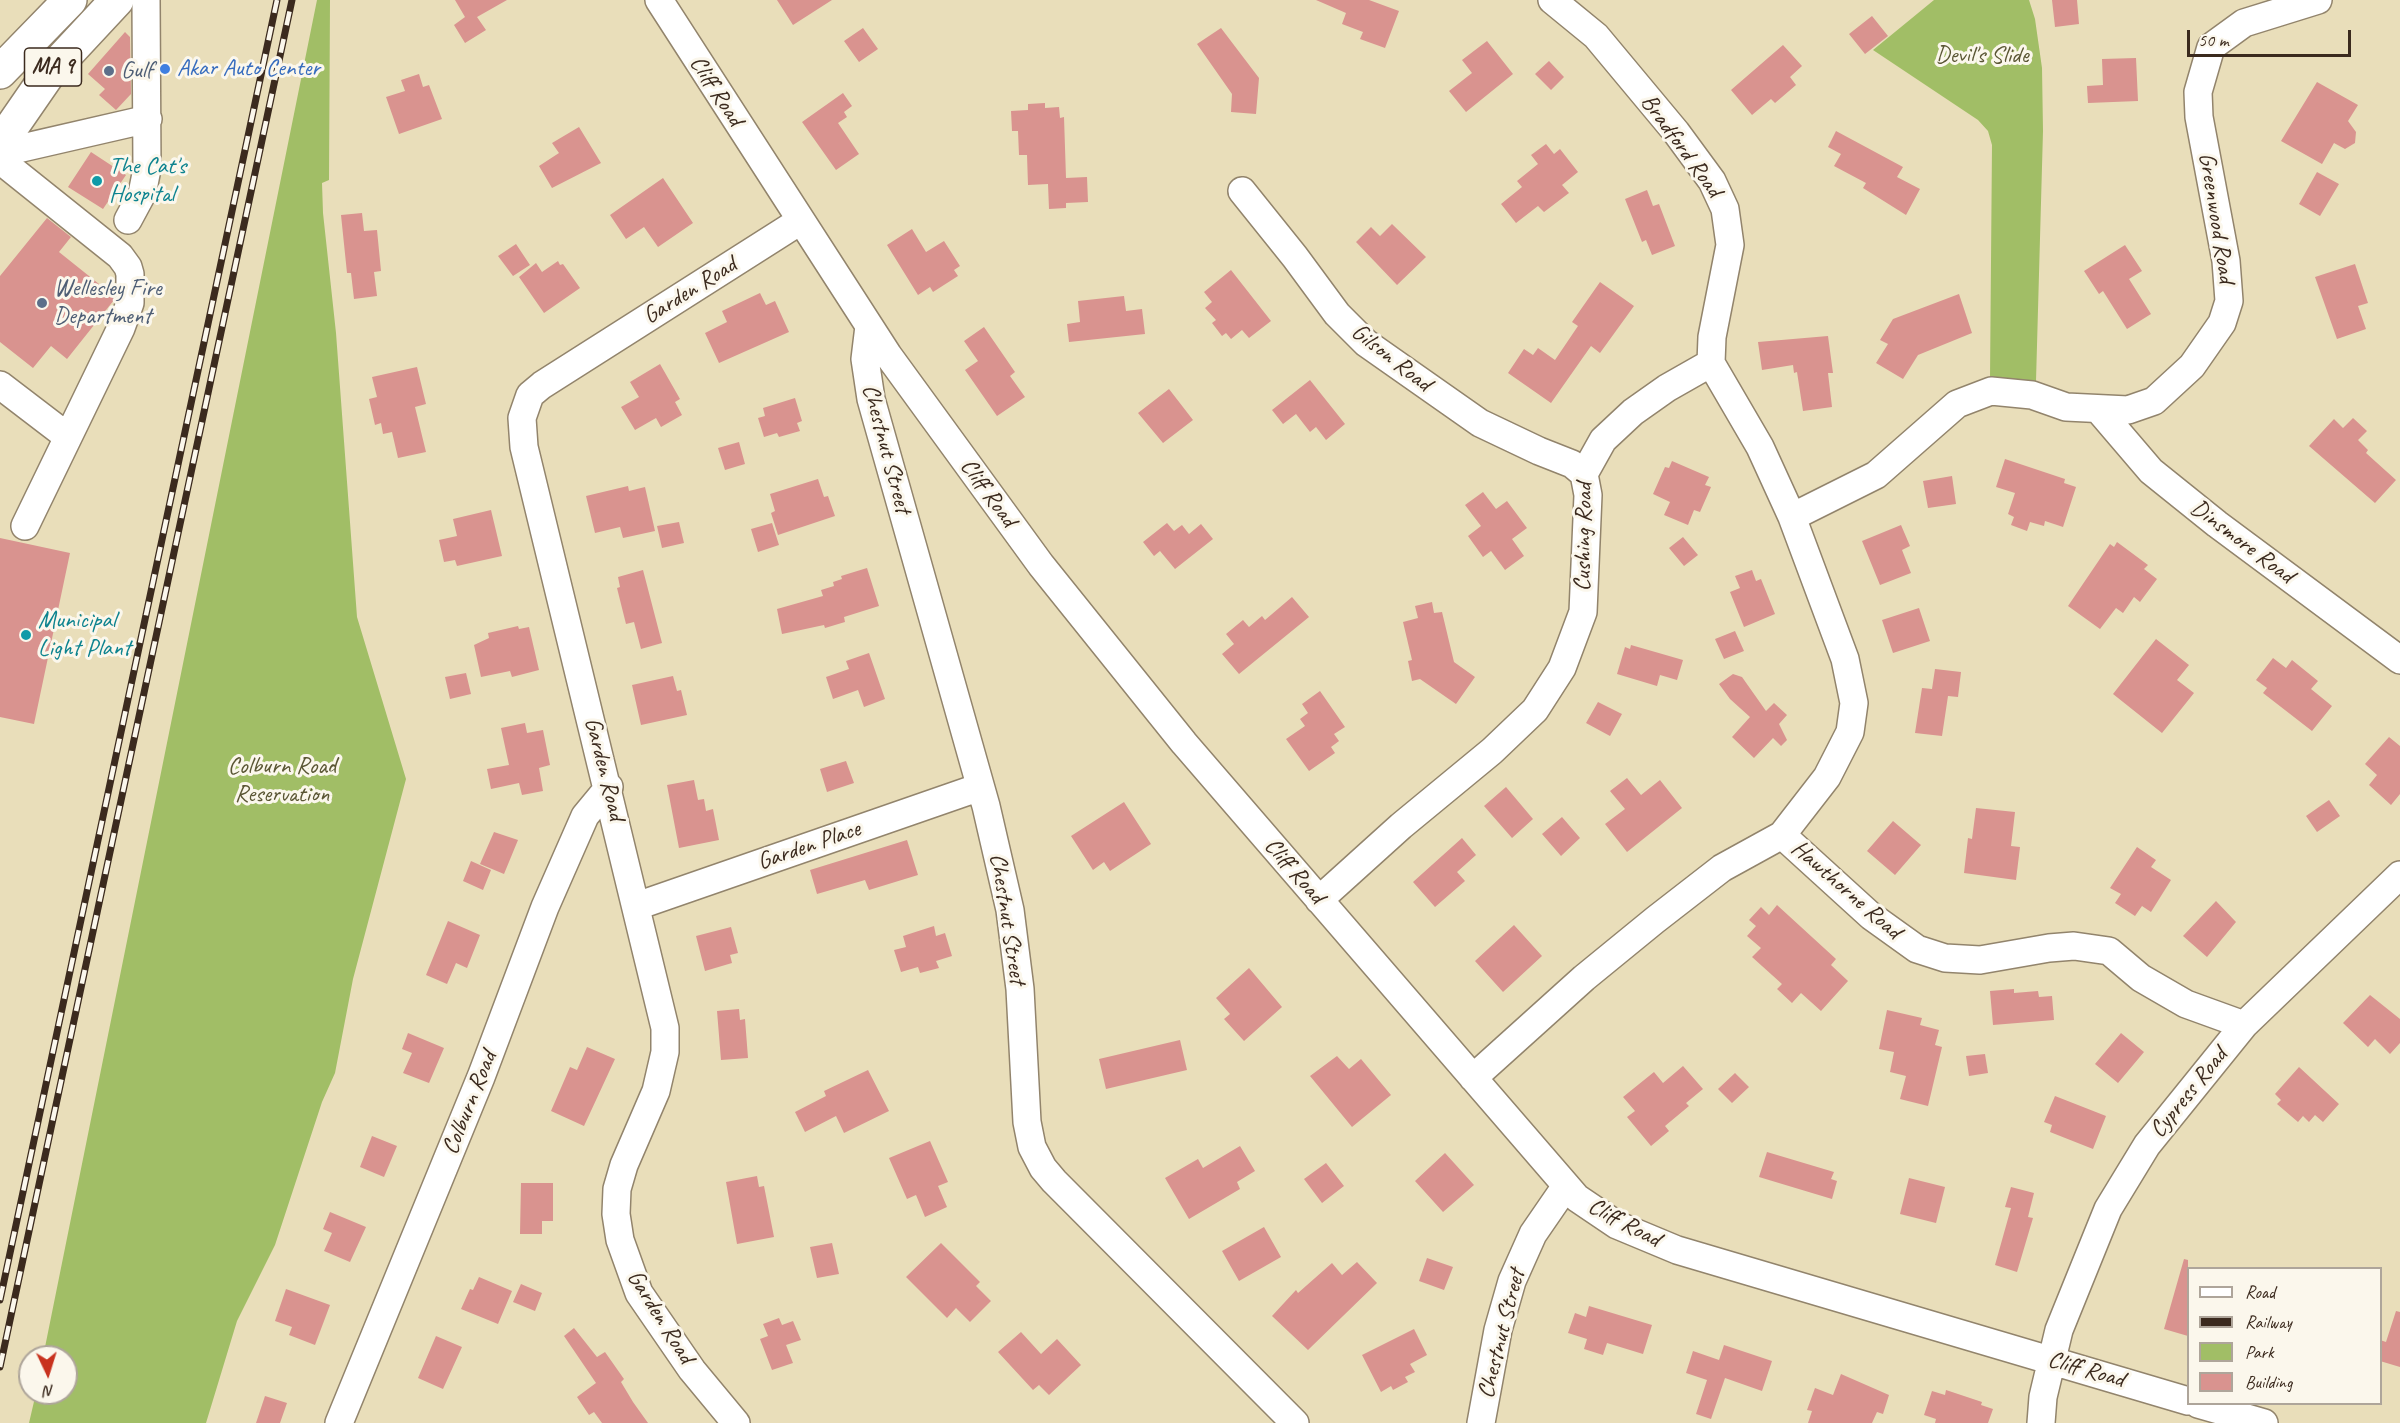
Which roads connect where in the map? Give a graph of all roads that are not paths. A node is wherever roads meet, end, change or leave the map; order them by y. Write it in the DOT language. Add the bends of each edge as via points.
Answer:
graph roads {
  1 [pos="70,0"];
  2 [pos="117,0"];
  3 [pos="147,0"];
  4 [pos="659,0"];
  5 [pos="1552,0"];
  6 [pos="2318,0"];
  7 [pos="0,72"];
  8 [pos="148,119"];
  9 [pos="0,144"];
  10 [pos="0,153"];
  11 [pos="0,160"];
  12 [pos="1242,191"];
  13 [pos="128,220"];
  14 [pos="800,221"];
  15 [pos="869,326"];
  16 [pos="1711,363"];
  17 [pos="0,385"];
  18 [pos="2098,409"];
  19 [pos="68,437"];
  20 [pos="1584,474"];
  21 [pos="1792,518"];
  22 [pos="25,526"];
  23 [pos="2400,660"];
  24 [pos="980,787"];
  25 [pos="609,788"];
  26 [pos="1782,835"];
  27 [pos="2400,875"];
  28 [pos="1319,900"];
  29 [pos="637,906"];
  30 [pos="2244,1025"];
  31 [pos="1473,1078"];
  32 [pos="1566,1186"];
  33 [pos="2051,1360"];
  34 [pos="2187,1401"];
  35 [pos="2201,1405"];
  36 [pos="339,1423"];
  37 [pos="736,1423"];
  38 [pos="1295,1423"];
  39 [pos="1481,1423"];
  40 [pos="2041,1423"];
  41 [pos="2264,1423"];
  1 -- 7 [label="highway, MA 9"];
  2 -- 9 [label="highway, MA 9" via="49,73"];
  3 -- 8 [label="street"];
  4 -- 14 [label="street, Cliff Road"];
  5 -- 16 [label="street, Bradford Road" via="1596,36 1676,132 1712,181 1725,209 1730,245 1712,337"];
  6 -- 18 [label="street, Greenwood Road" via="2244,23 2211,47 2198,92 2199,117 2226,261 2229,301 2222,324 2193,366 2154,401 2128,410"];
  8 -- 10 [label="street"];
  8 -- 13 [label="street" via="144,186"];
  11 -- 19 [label="street" via="125,260 130,274 131,292 121,328"];
  12 -- 20 [label="street, Gilson Road" via="1337,314 1365,343 1480,423 1572,464"];
  14 -- 15 [label="street, Cliff Road"];
  14 -- 25 [label="street, Garden Road" via="542,384 530,395 524,410 524,447"];
  15 -- 24 [label="street, Chestnut Street" via="865,359 871,399"];
  15 -- 28 [label="street, Cliff Road" via="1066,597"];
  16 -- 20 [label="street, Cushing Road" via="1633,412 1603,440"];
  16 -- 21 [label="street" via="1760,447"];
  17 -- 19 [label="street"];
  18 -- 21 [label="street, Greenwood Road" via="2066,407 2032,395 1991,391 1957,404 1876,475"];
  18 -- 23 [label="street, Dinsmore Road" via="2151,471"];
  19 -- 22 [label="street"];
  20 -- 28 [label="street, Cushing Road" via="1588,495 1582,612 1562,668 1535,710"];
  21 -- 26 [label="street" via="1845,659 1854,703 1850,732 1827,777"];
  24 -- 29 [label="street, Garden Place"];
  24 -- 38 [label="street, Chestnut Street" via="1013,927 1027,1122 1036,1157 1054,1181"];
  25 -- 29 [label="street, Garden Road"];
  25 -- 36 [label="street, Colburn Road" via="585,816 549,897 489,1058"];
  26 -- 30 [label="street, Hawthorne Road" via="1871,916 1917,950 1945,958 1980,960 2074,946 2109,951 2141,978 2186,1004"];
  26 -- 31 [label="street, Hawthorne Road" via="1722,868 1655,920"];
  27 -- 30 [label="street, Cypress Road"];
  28 -- 31 [label="street, Cliff Road"];
  29 -- 37 [label="street, Garden Road" via="664,1014 665,1052 649,1110 617,1189 620,1240 639,1293 692,1370"];
  30 -- 33 [label="street, Cypress Road" via="2147,1145 2108,1209 2059,1330"];
  31 -- 32 [label="street, Cliff Road"];
  32 -- 33 [label="street, Cliff Road" via="1596,1213 1651,1240"];
  32 -- 39 [label="street, Chestnut Street" via="1533,1233 1512,1281 1498,1330"];
  33 -- 34 [label="street, Cliff Road"];
  33 -- 40 [label="street, Cypress Road"];
  35 -- 41 [label="street"];
}
